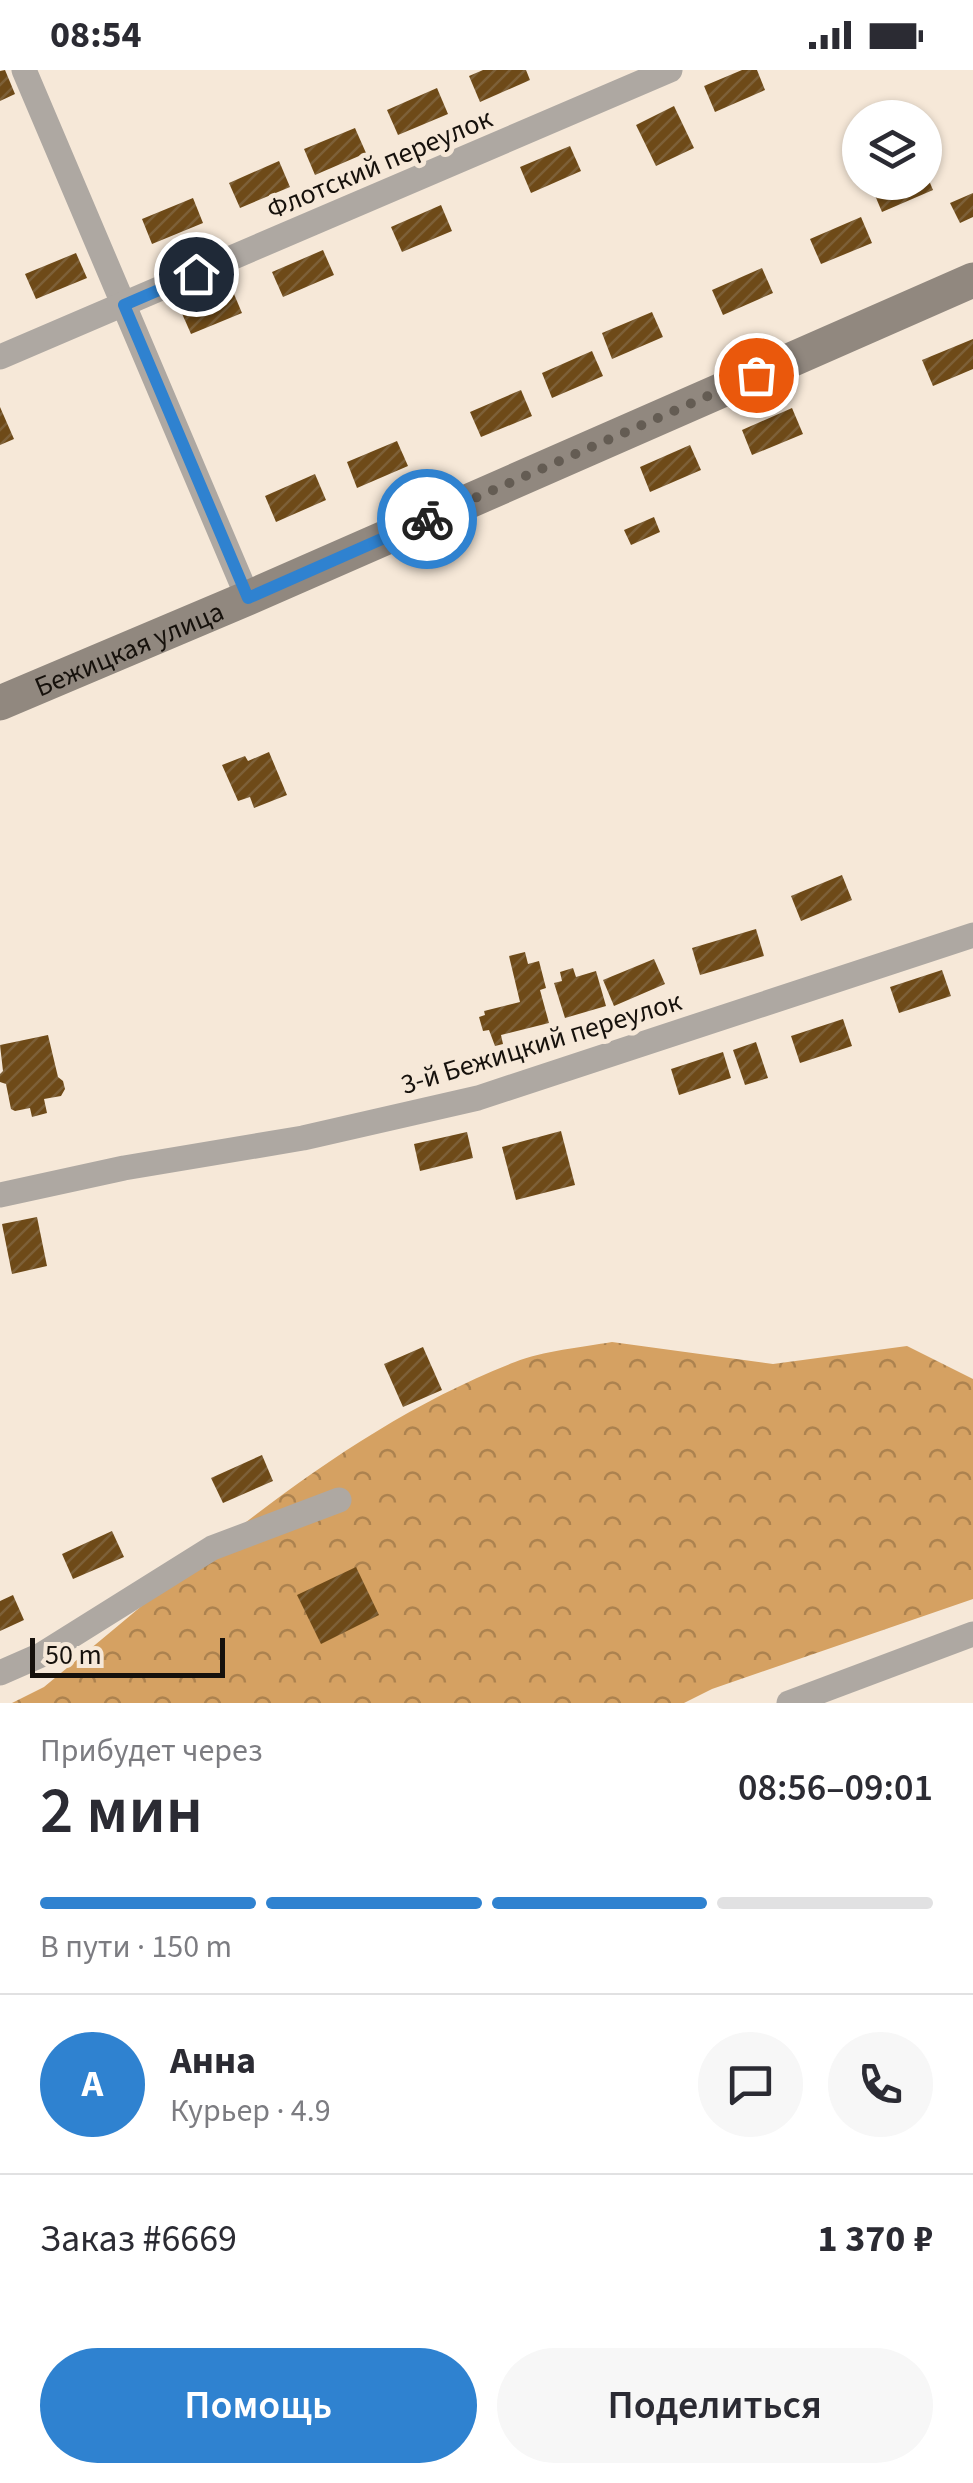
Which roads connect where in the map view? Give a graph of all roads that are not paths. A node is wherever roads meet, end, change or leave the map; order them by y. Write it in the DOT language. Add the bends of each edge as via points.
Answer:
graph roads {
  1 [pos="24,70"];
  2 [pos="670,70"];
  3 [pos="973,280"];
  4 [pos="124,305"];
  5 [pos="0,357"];
  6 [pos="248,598"];
  7 [pos="0,703"];
  8 [pos="973,936"];
  9 [pos="0,1195"];
  10 [pos="339,1500"];
  11 [pos="973,1634"];
  12 [pos="0,1673"];
  13 [pos="789,1703"];
  1 -- 4 [label="street"];
  2 -- 4 [label="street, Флотский переулок"];
  3 -- 6 [label="street, Бежицкая улица"];
  4 -- 5 [label="street, Флотский переулок"];
  4 -- 6 [label="street"];
  6 -- 7 [label="street, Бежицкая улица"];
  8 -- 9 [label="street, 3-й Бежицкий переулок" via="478,1098"];
  10 -- 12 [label="street" via="212,1548 41,1655"];
  11 -- 13 [label="street"];
}
